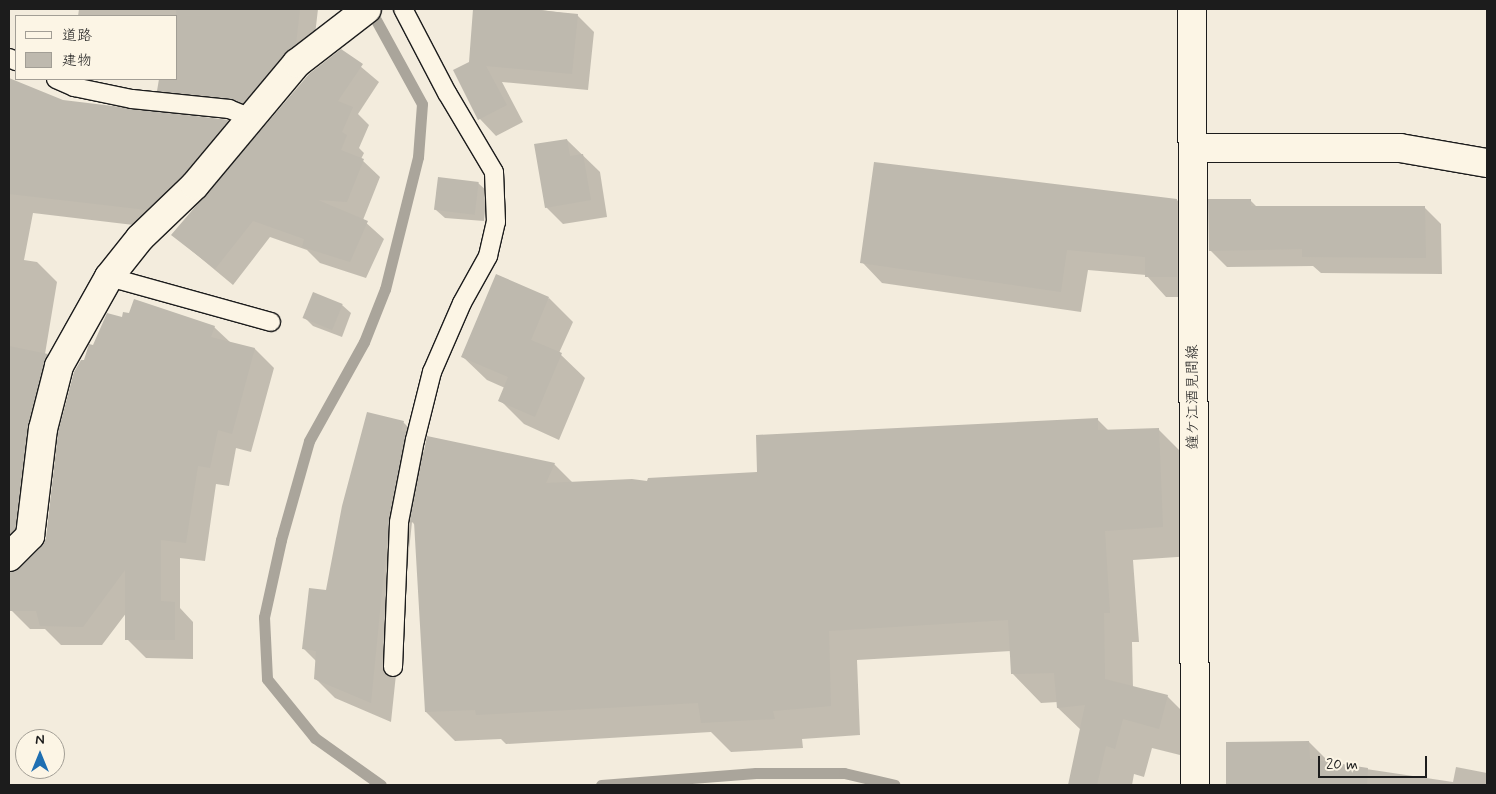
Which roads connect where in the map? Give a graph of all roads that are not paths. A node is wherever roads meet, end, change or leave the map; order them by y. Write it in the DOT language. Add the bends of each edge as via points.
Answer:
graph roads {
  1 [pos="367,9"];
  2 [pos="404,9"];
  3 [pos="1192,9"];
  4 [pos="58,80"];
  5 [pos="249,117"];
  6 [pos="1194,148"];
  7 [pos="1487,163"];
  8 [pos="109,277"];
  9 [pos="271,322"];
  10 [pos="9,557"];
  11 [pos="393,667"];
  12 [pos="1195,785"];
  1 -- 5 [label="street" via="297,63"];
  2 -- 11 [label="lane" via="451,102 494,172 496,222 488,256 462,303 432,372 415,440 399,522"];
  3 -- 6 [label="street, 鐘ケ江酒見間線"];
  4 -- 5 [label="lane" via="74,87 132,99 229,110"];
  5 -- 8 [label="street" via="195,185 140,238"];
  6 -- 7 [label="street" via="1400,148"];
  6 -- 12 [label="street, 鐘ケ江酒見間線"];
  8 -- 9 [label="lane"];
  8 -- 10 [label="street" via="59,366 43,429 30,536"];
}
